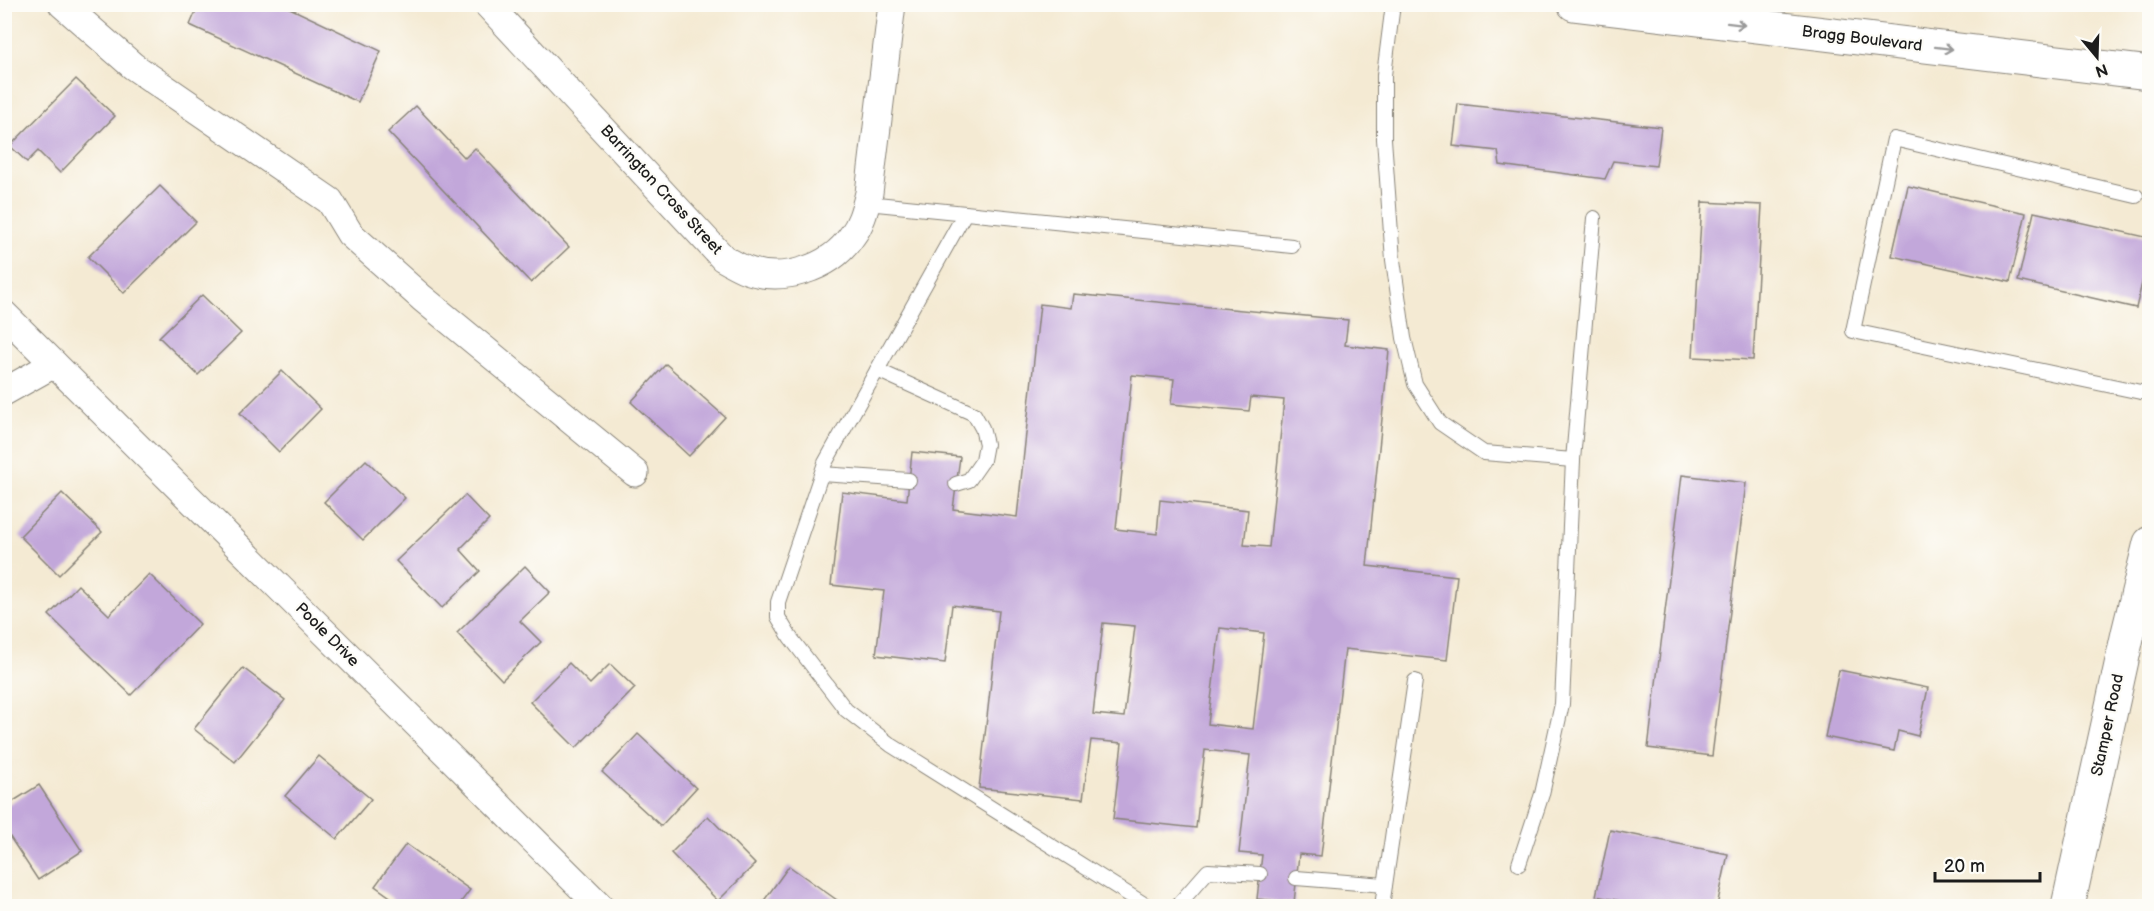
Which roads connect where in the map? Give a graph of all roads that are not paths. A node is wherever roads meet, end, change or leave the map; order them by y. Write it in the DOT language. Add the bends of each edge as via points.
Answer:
graph roads {
  1 [pos="62,4"];
  2 [pos="486,4"];
  3 [pos="892,4"];
  4 [pos="1393,4"];
  5 [pos="1574,4"];
  6 [pos="2150,73"];
  7 [pos="2136,196"];
  8 [pos="867,203"];
  9 [pos="965,213"];
  10 [pos="1594,219"];
  11 [pos="1292,246"];
  12 [pos="4,314"];
  13 [pos="54,363"];
  14 [pos="877,370"];
  15 [pos="4,392"];
  16 [pos="2150,394"];
  17 [pos="1573,460"];
  18 [pos="635,473"];
  19 [pos="822,474"];
  20 [pos="909,480"];
  21 [pos="956,484"];
  22 [pos="2150,543"];
  23 [pos="1415,681"];
  24 [pos="1519,864"];
  25 [pos="1260,874"];
  26 [pos="1296,878"];
  27 [pos="1386,885"];
  28 [pos="600,906"];
  29 [pos="1147,906"];
  30 [pos="1178,906"];
  31 [pos="1382,906"];
  32 [pos="2068,906"];
  1 -- 18 [label="street" via="133,66 330,201 350,234"];
  2 -- 8 [label="street, Barrington Cross Street" via="723,258 745,270 768,275 792,274 815,267 835,255 852,237"];
  3 -- 8 [label="street, Barrington Cross Street"];
  4 -- 17 [label="lane" via="1384,75 1384,140 1393,260 1415,384 1440,423 1484,453"];
  5 -- 6 [label="main road, Bragg Boulevard, one-way"];
  7 -- 16 [label="lane" via="1894,139 1853,331"];
  8 -- 9 [label="lane"];
  9 -- 11 [label="lane"];
  9 -- 14 [label="lane"];
  10 -- 17 [label="lane"];
  12 -- 13 [label="street, Poole Drive"];
  13 -- 15 [label="street"];
  13 -- 28 [label="street, Poole Drive"];
  14 -- 19 [label="lane"];
  14 -- 21 [label="lane" via="974,414 986,444 983,460 969,480"];
  17 -- 24 [label="lane" via="1562,704 1542,794"];
  19 -- 20 [label="lane"];
  19 -- 29 [label="lane" via="778,602 778,617 790,637 846,710 891,745"];
  22 -- 32 [label="main road, Stamper Road"];
  23 -- 27 [label="lane"];
  25 -- 30 [label="lane" via="1208,870"];
  26 -- 27 [label="lane"];
  27 -- 31 [label="lane"];
}
